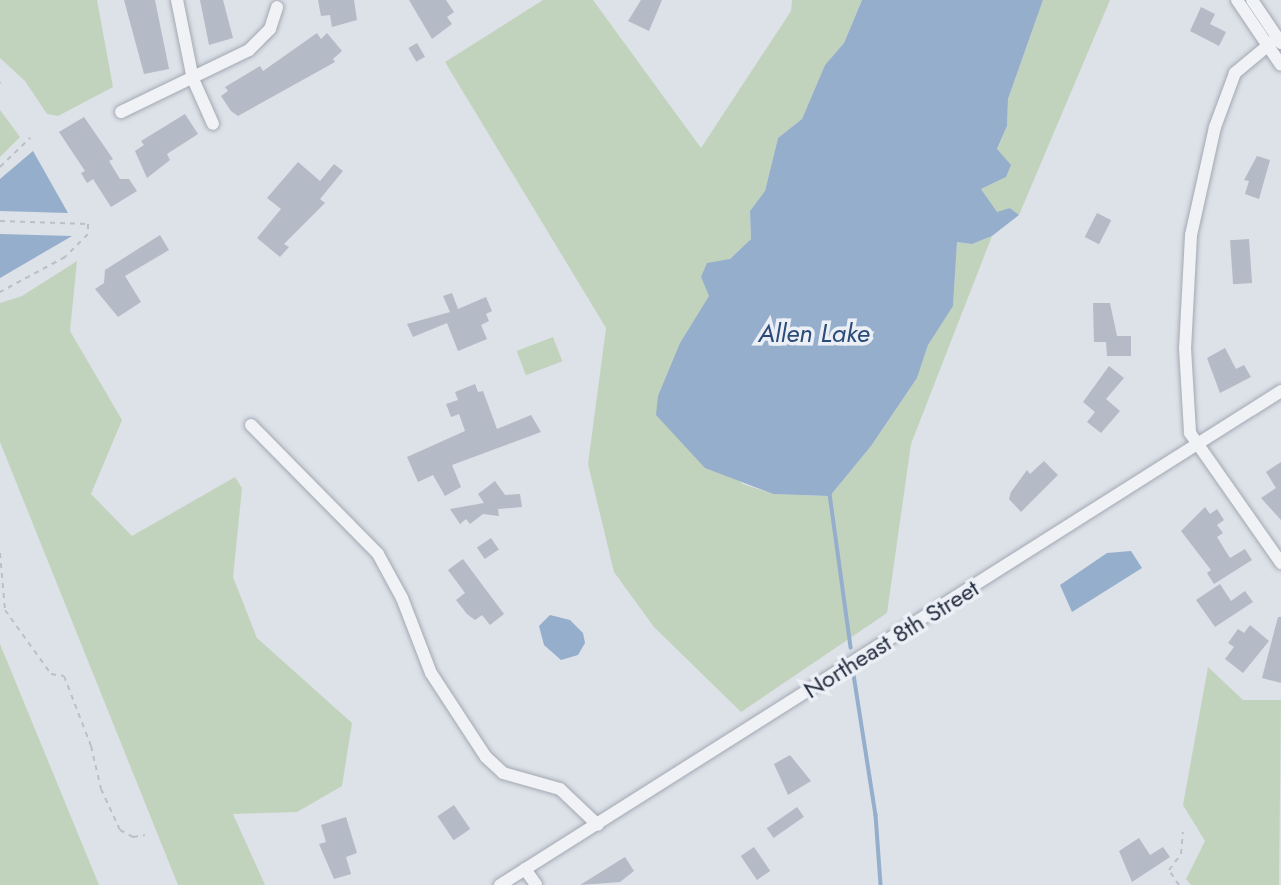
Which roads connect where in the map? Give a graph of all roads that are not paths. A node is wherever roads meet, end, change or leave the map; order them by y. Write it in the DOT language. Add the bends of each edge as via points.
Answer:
graph roads {
  1 [pos="177,0"];
  2 [pos="1237,0"];
  3 [pos="1252,0"];
  4 [pos="277,7"];
  5 [pos="1275,42"];
  6 [pos="1281,65"];
  7 [pos="193,79"];
  8 [pos="121,112"];
  9 [pos="213,124"];
  10 [pos="1281,391"];
  11 [pos="251,425"];
  12 [pos="1198,445"];
  13 [pos="1281,564"];
  14 [pos="598,825"];
  15 [pos="525,869"];
  16 [pos="500,885"];
  17 [pos="536,885"];
  1 -- 7 [label="street"];
  2 -- 5 [label="street"];
  3 -- 5 [label="street"];
  4 -- 7 [label="street" via="261,41"];
  5 -- 6 [label="street"];
  5 -- 12 [label="street" via="1235,73 1215,127 1191,235 1187,422"];
  7 -- 8 [label="street"];
  7 -- 9 [label="street"];
  10 -- 12 [label="street, Northeast 8th Street"];
  11 -- 14 [label="street" via="378,554 402,598 431,673 486,757 503,773 560,789"];
  12 -- 13 [label="street"];
  12 -- 14 [label="street, Northeast 8th Street"];
  14 -- 15 [label="street, Northeast 8th Street"];
  15 -- 16 [label="street, Northeast 8th Street"];
  15 -- 17 [label="street"];
}
